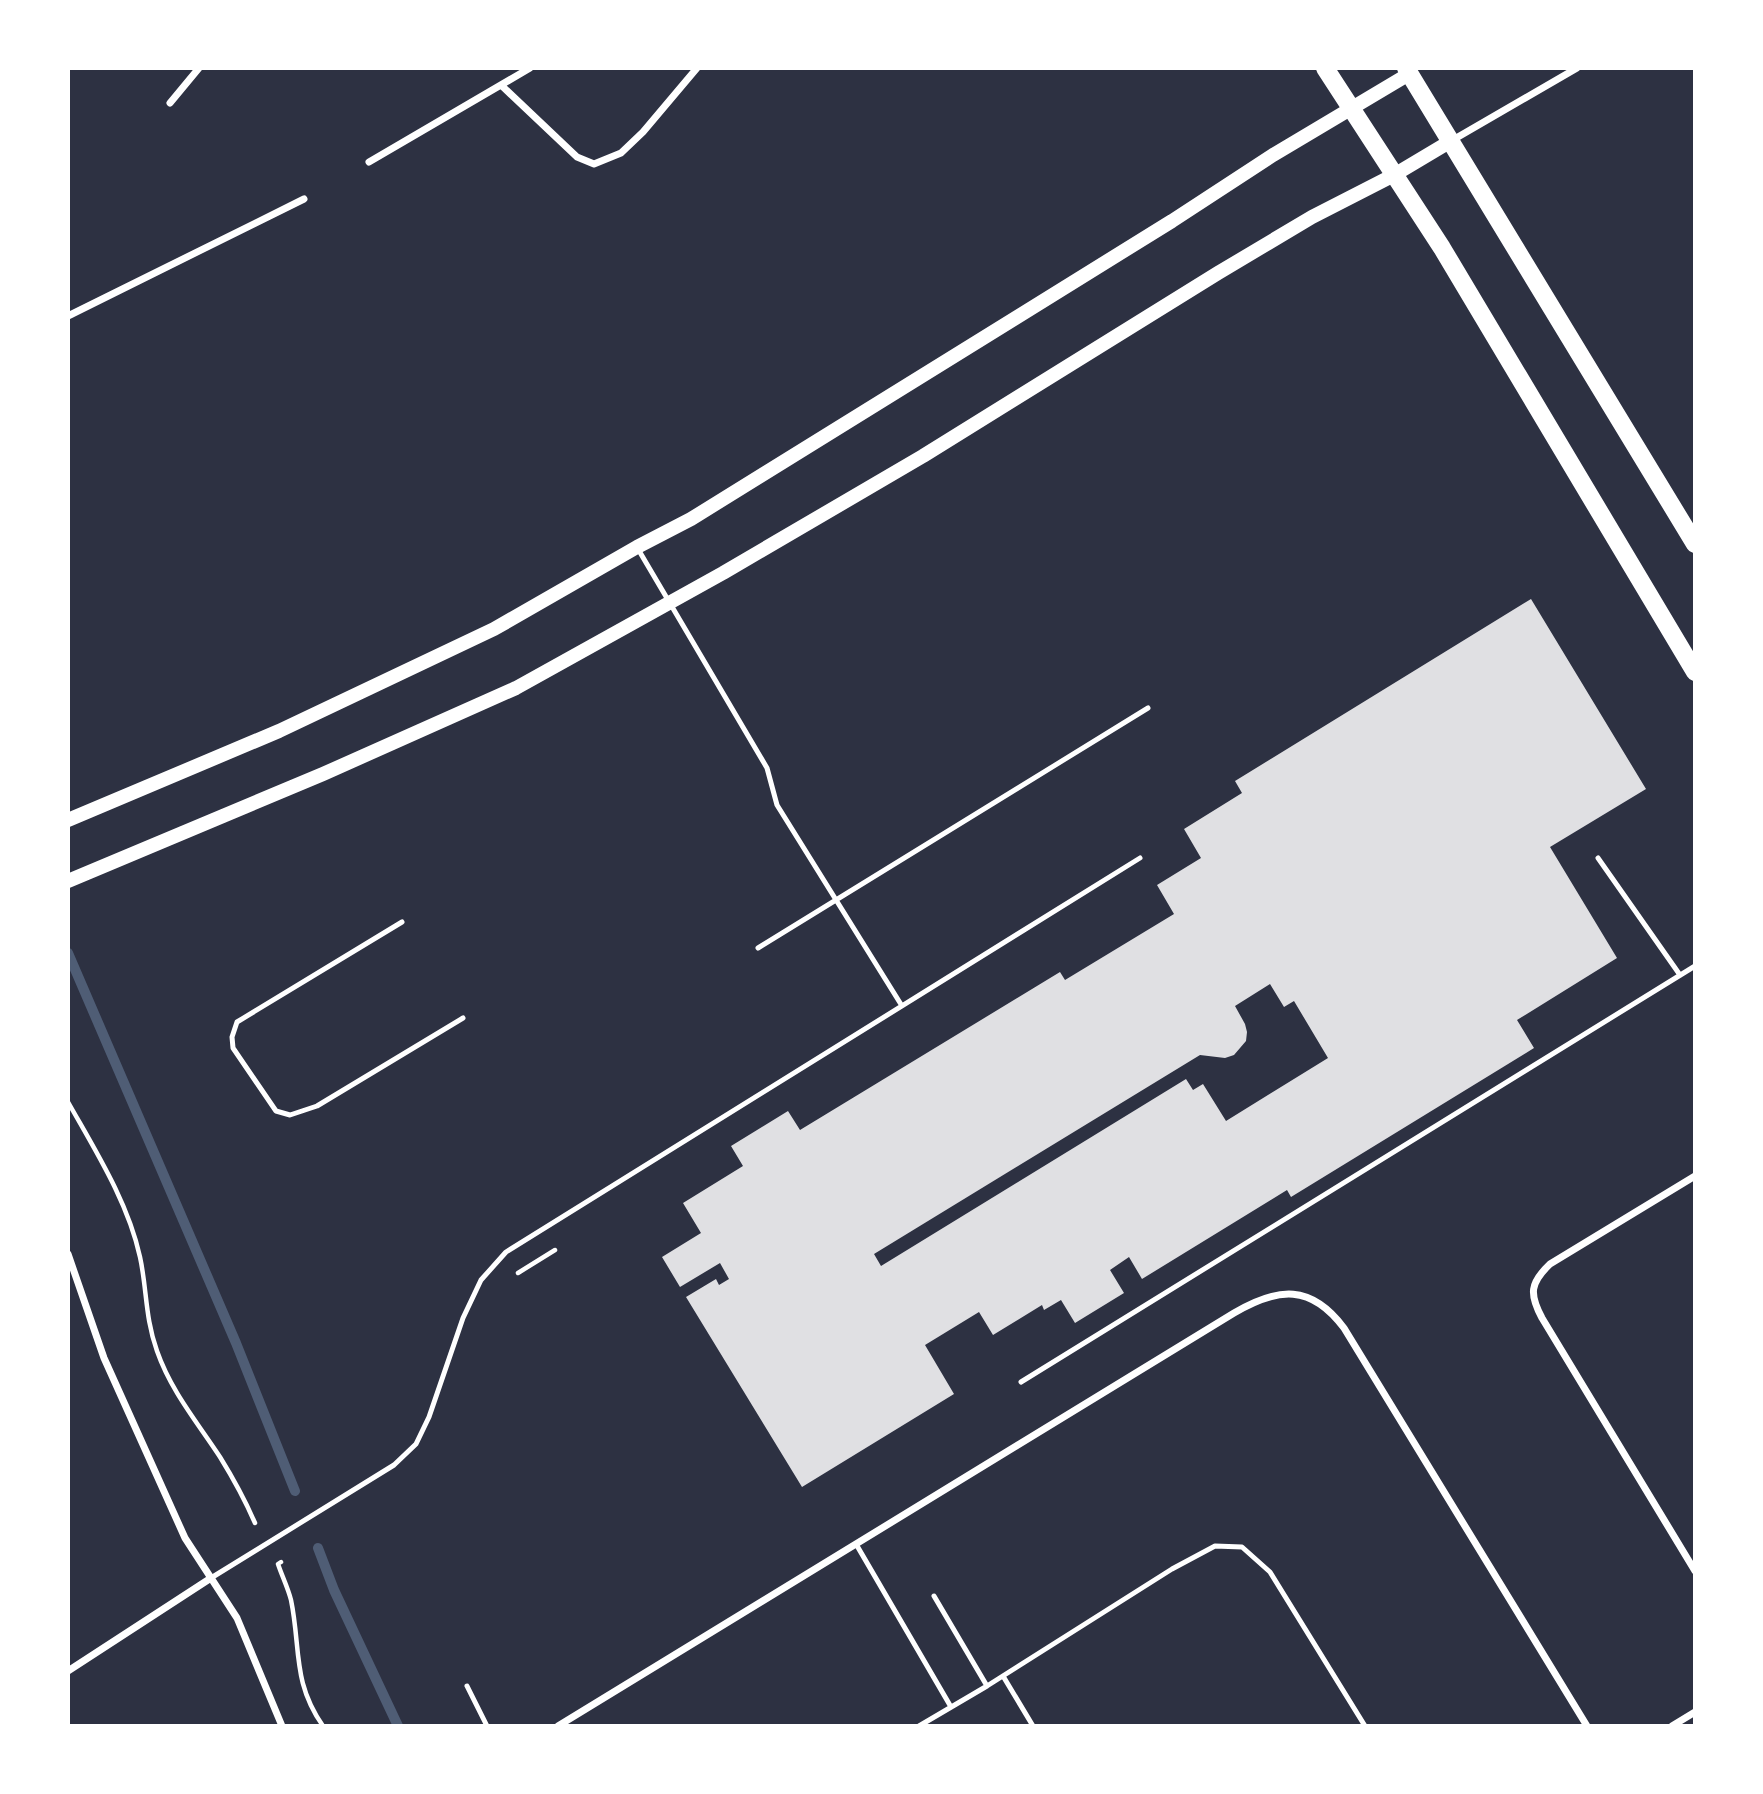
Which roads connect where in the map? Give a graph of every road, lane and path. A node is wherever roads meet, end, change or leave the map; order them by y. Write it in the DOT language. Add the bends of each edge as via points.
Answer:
graph roads {
  1 [pos="199,68"];
  2 [pos="530,68"];
  3 [pos="697,68"];
  4 [pos="1325,68"];
  5 [pos="1577,68"];
  6 [pos="1411,70"];
  7 [pos="502,86"];
  8 [pos="170,103"];
  9 [pos="1351,108"];
  10 [pos="1451,141"];
  11 [pos="369,162"];
  12 [pos="1394,175"];
  13 [pos="304,199"];
  14 [pos="68,316"];
  15 [pos="1695,544"];
  16 [pos="637,547"];
  17 [pos="670,604"];
  18 [pos="1695,672"];
  19 [pos="1148,708"];
  20 [pos="68,820"];
  21 [pos="1140,858"];
  22 [pos="1598,858"];
  23 [pos="68,881"];
  24 [pos="835,900"];
  25 [pos="402,922"];
  26 [pos="758,948"];
  27 [pos="1695,966"];
  28 [pos="1680,975"];
  29 [pos="902,1006"];
  30 [pos="463,1018"];
  31 [pos="68,1102"];
  32 [pos="1695,1176"];
  33 [pos="68,1254"];
  34 [pos="1021,1382"];
  35 [pos="255,1522"];
  36 [pos="856,1544"];
  37 [pos="278,1564"];
  38 [pos="1695,1571"];
  39 [pos="211,1578"];
  40 [pos="934,1596"];
  41 [pos="68,1671"];
  42 [pos="1003,1676"];
  43 [pos="467,1686"];
  44 [pos="987,1686"];
  45 [pos="951,1707"];
  46 [pos="1695,1713"];
  47 [pos="282,1726"];
  48 [pos="323,1726"];
  49 [pos="487,1726"];
  50 [pos="558,1726"];
  51 [pos="919,1726"];
  52 [pos="1033,1726"];
  53 [pos="1365,1726"];
  54 [pos="1587,1726"];
  55 [pos="1672,1726"];
  1 -- 8 [label="street"];
  2 -- 7 [label="street"];
  3 -- 7 [label="street" via="621,153 594,164 577,157"];
  4 -- 9 [label="main road"];
  5 -- 10 [label="street"];
  6 -- 9 [label="main road"];
  6 -- 10 [label="main road"];
  7 -- 11 [label="street"];
  9 -- 12 [label="main road"];
  9 -- 16 [label="main road" via="691,519"];
  10 -- 12 [label="main road"];
  10 -- 15 [label="main road"];
  12 -- 17 [label="main road" via="1312,217"];
  12 -- 18 [label="main road"];
  13 -- 14 [label="street"];
  16 -- 17 [label="lane"];
  16 -- 20 [label="main road" via="494,629 279,731"];
  17 -- 23 [label="main road" via="516,688"];
  17 -- 24 [label="lane" via="766,768 777,805"];
  19 -- 24 [label="lane"];
  21 -- 29 [label="lane"];
  22 -- 28 [label="lane"];
  24 -- 26 [label="lane"];
  24 -- 29 [label="lane"];
  25 -- 30 [label="lane" via="237,1022 233,1048 276,1111 290,1115 317,1107"];
  27 -- 28 [label="lane"];
  28 -- 34 [label="lane"];
  29 -- 39 [label="lane" via="506,1252 481,1280 463,1318 416,1444 394,1465"];
  31 -- 35 [label="path" via="124,1212 140,1256 149,1327 172,1386 219,1455"];
  32 -- 38 [label="street" via="1550,1264 1537,1276 1533,1290 1533,1302 1542,1318"];
  33 -- 39 [label="street" via="110,1370 185,1538"];
  36 -- 45 [label="lane"];
  36 -- 50 [label="street"];
  36 -- 54 [label="street" via="1257,1300 1299,1295 1317,1301 1344,1328"];
  37 -- 48 [label="path" via="290,1598 298,1667"];
  39 -- 41 [label="street"];
  39 -- 47 [label="street" via="237,1618"];
  40 -- 44 [label="lane"];
  42 -- 44 [label="lane"];
  42 -- 52 [label="lane"];
  42 -- 53 [label="lane" via="1172,1569 1215,1546 1242,1547 1270,1572"];
  43 -- 49 [label="lane"];
  44 -- 45 [label="lane"];
  45 -- 51 [label="lane"];
  46 -- 55 [label="street"];
}
